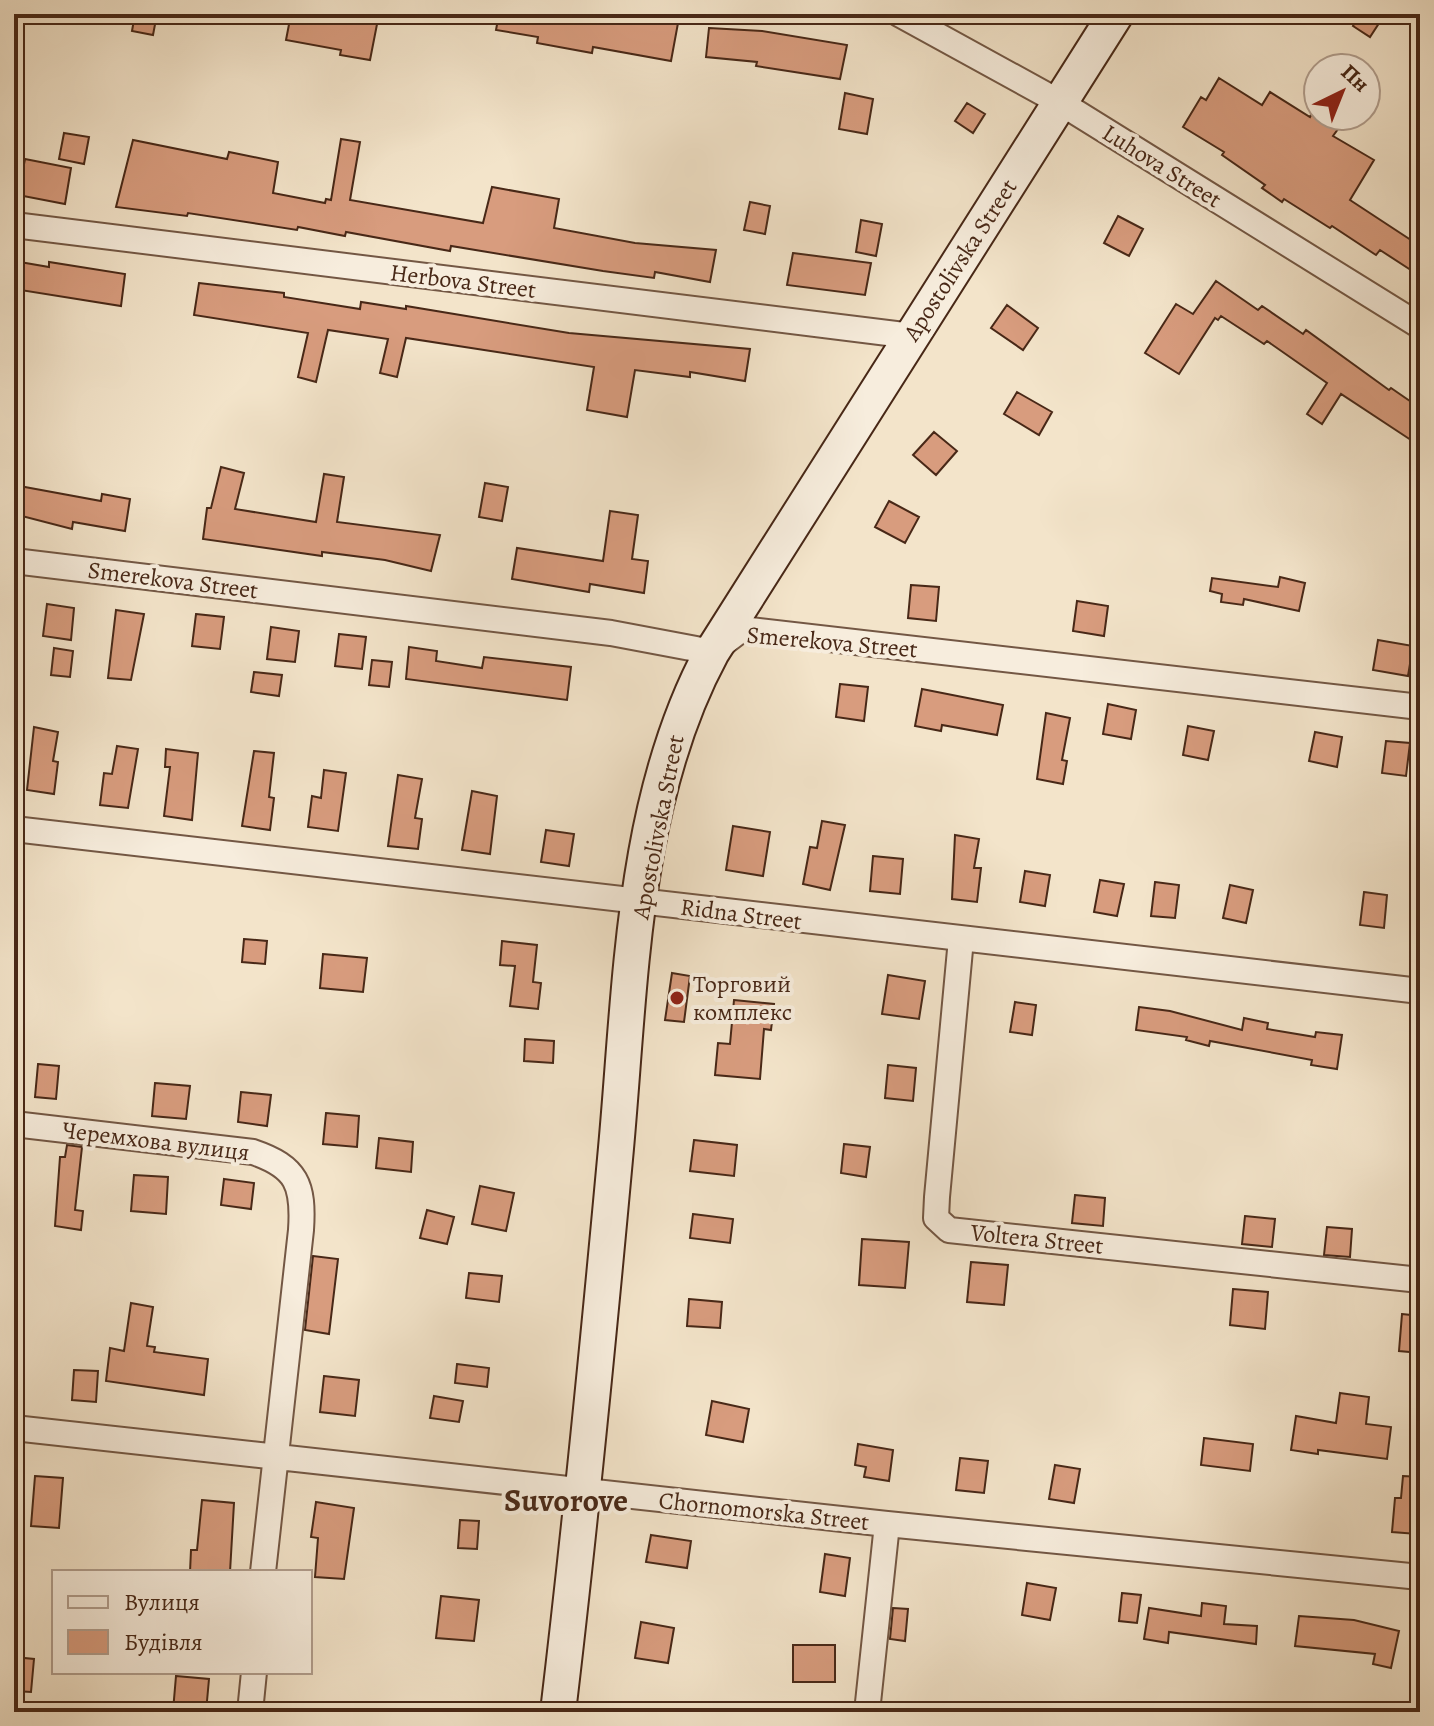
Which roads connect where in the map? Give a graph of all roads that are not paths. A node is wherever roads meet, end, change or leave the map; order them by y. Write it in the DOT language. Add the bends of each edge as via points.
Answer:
graph roads {
  1 [pos="899,14"];
  2 [pos="1116,14"];
  3 [pos="1061,103"];
  4 [pos="14,225"];
  5 [pos="1420,326"];
  6 [pos="912,336"];
  7 [pos="14,561"];
  8 [pos="712,652"];
  9 [pos="1420,707"];
  10 [pos="14,829"];
  11 [pos="640,902"];
  12 [pos="961,939"];
  13 [pos="1420,991"];
  14 [pos="14,1124"];
  15 [pos="1420,1280"];
  16 [pos="14,1428"];
  17 [pos="274,1458"];
  18 [pos="584,1491"];
  19 [pos="887,1524"];
  20 [pos="263,1570"];
  21 [pos="1420,1577"];
  22 [pos="254,1674"];
  23 [pos="250,1712"];
  24 [pos="558,1712"];
  25 [pos="867,1712"];
  1 -- 3 [label="street, Luhova Street"];
  2 -- 3 [label="street, Apostolivska Street"];
  3 -- 5 [label="street, Luhova Street"];
  3 -- 6 [label="street, Apostolivska Street"];
  4 -- 6 [label="street, Herbova Street"];
  6 -- 8 [label="street, Apostolivska Street"];
  7 -- 8 [label="street, Smerekova Street" via="611,633"];
  8 -- 9 [label="street, Smerekova Street" via="742,629"];
  8 -- 11 [label="street, Apostolivska Street" via="677,728"];
  10 -- 11 [label="street, Ridna Street"];
  11 -- 12 [label="street, Ridna Street"];
  11 -- 18 [label="street, Apostolivska Street"];
  12 -- 13 [label="street, Ridna Street"];
  12 -- 15 [label="street, Voltera Street" via="936,1218 949,1230"];
  14 -- 17 [label="street, Черемхова вулиця" via="253,1152 278,1162 295,1177 303,1202 301,1230"];
  16 -- 17 [label="street, Chornomorska Street"];
  17 -- 18 [label="street, Chornomorska Street"];
  17 -- 20 [label="street"];
  18 -- 19 [label="street, Chornomorska Street"];
  18 -- 24 [label="street, Apostolivska Street"];
  19 -- 21 [label="street, Chornomorska Street"];
  19 -- 25 [label="street"];
  22 -- 23 [label="street"];
}
